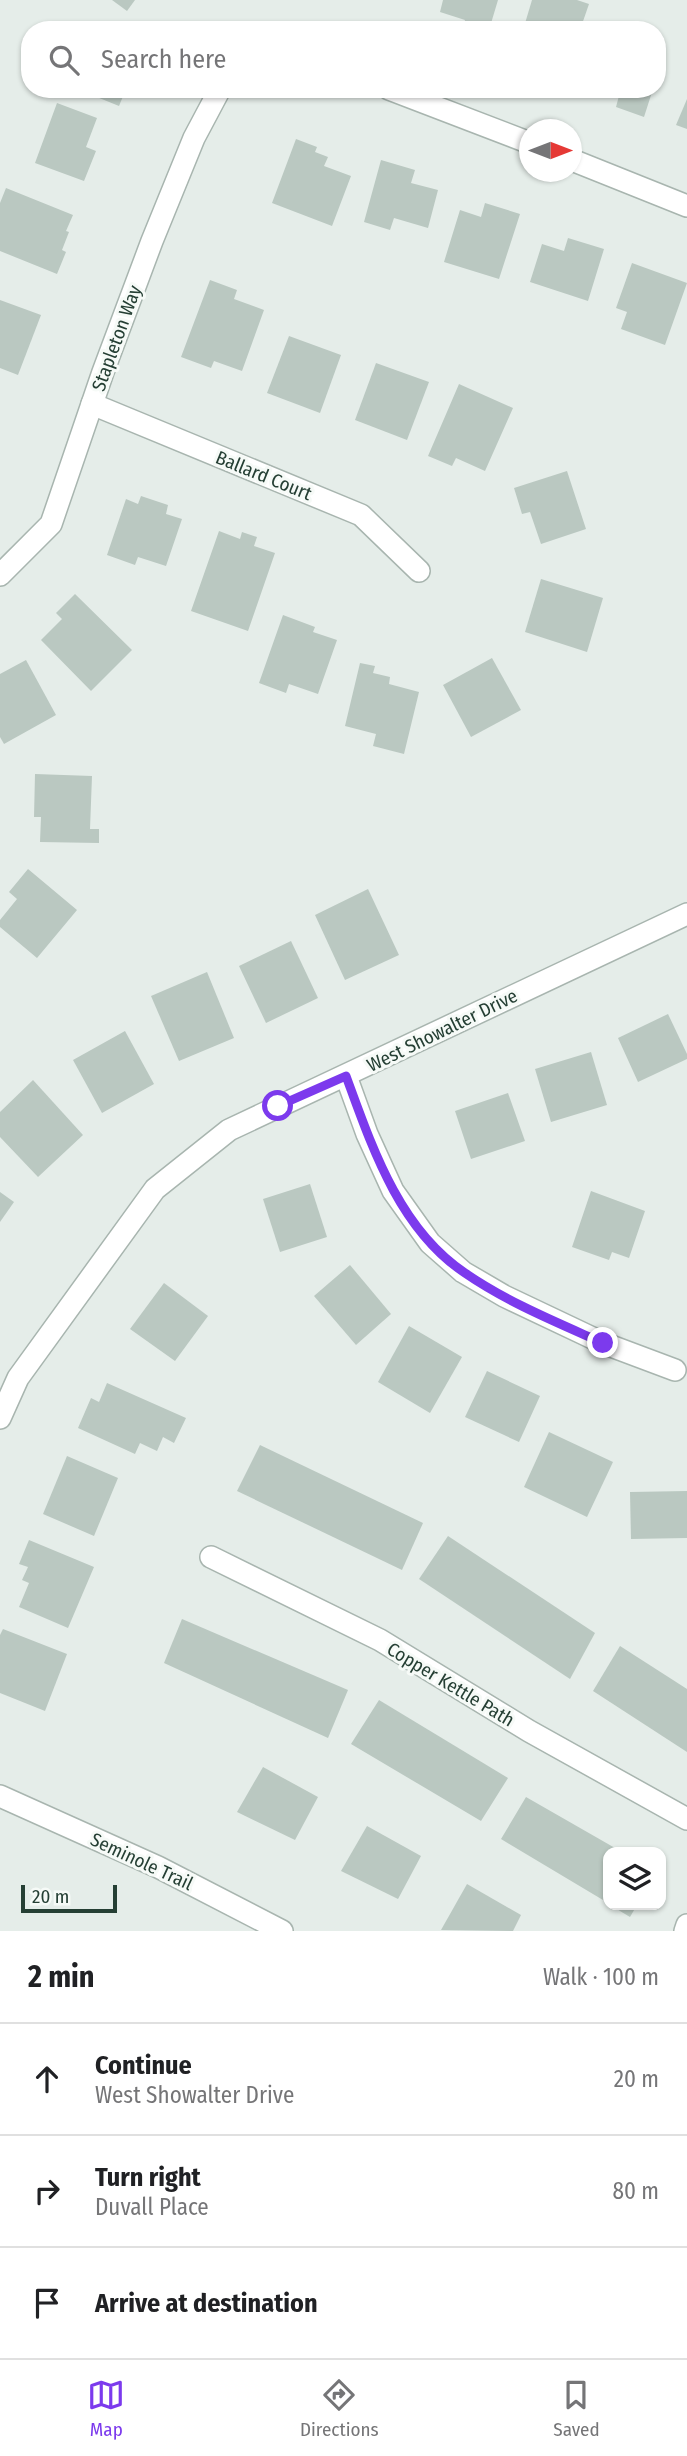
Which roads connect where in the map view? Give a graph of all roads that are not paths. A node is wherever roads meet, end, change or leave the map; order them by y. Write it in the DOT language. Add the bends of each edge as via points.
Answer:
graph roads {
  1 [pos="215,98"];
  2 [pos="412,98"];
  3 [pos="519,139"];
  4 [pos="582,164"];
  5 [pos="687,205"];
  6 [pos="92,404"];
  7 [pos="419,571"];
  8 [pos="0,575"];
  9 [pos="687,914"];
  10 [pos="346,1076"];
  11 [pos="675,1370"];
  12 [pos="9,1373"];
  13 [pos="0,1418"];
  14 [pos="211,1557"];
  15 [pos="0,1796"];
  16 [pos="687,1819"];
  17 [pos="687,1925"];
  18 [pos="282,1931"];
  19 [pos="685,1931"];
  1 -- 6 [label="street, Stapleton Way" via="152,241"];
  2 -- 3 [label="street"];
  4 -- 5 [label="street"];
  6 -- 7 [label="street, Ballard Court" via="362,515"];
  6 -- 8 [label="street, Stapleton Way" via="51,524"];
  9 -- 10 [label="street, West Showalter Drive"];
  10 -- 11 [label="street" via="393,1191 430,1243 463,1272 504,1297"];
  10 -- 12 [label="street, West Showalter Drive" via="229,1130 155,1189"];
  12 -- 13 [label="street, West Showalter Drive"];
  14 -- 16 [label="street, Copper Kettle Path" via="380,1640 529,1731"];
  15 -- 18 [label="street, Seminole Trail" via="158,1867"];
  17 -- 19 [label="street"];
}
